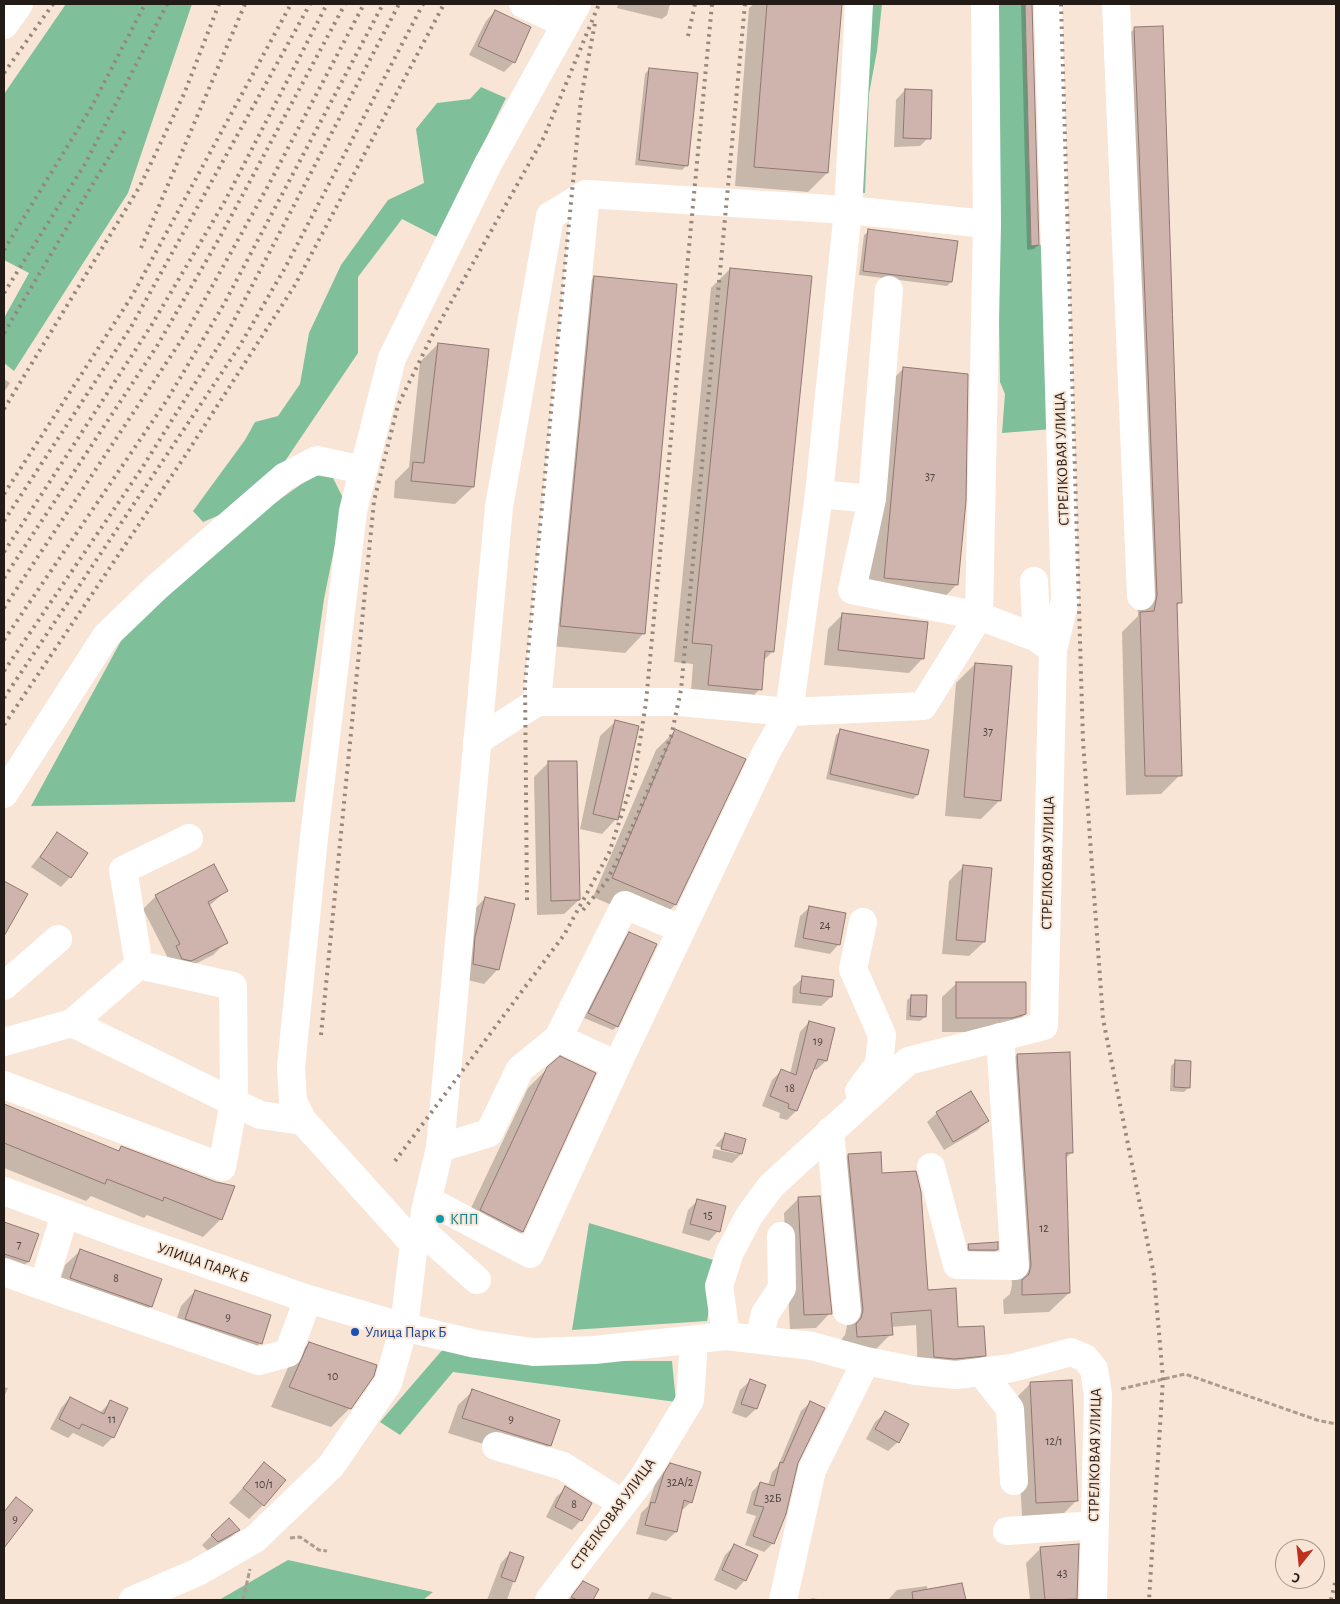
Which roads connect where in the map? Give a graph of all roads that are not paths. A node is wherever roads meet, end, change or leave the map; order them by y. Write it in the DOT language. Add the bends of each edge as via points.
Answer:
graph roads {
  1 [pos="19,4"];
  2 [pos="523,4"];
  3 [pos="859,4"];
  4 [pos="985,4"];
  5 [pos="1048,4"];
  6 [pos="1116,4"];
  7 [pos="571,14"];
  8 [pos="4,25"];
  9 [pos="586,194"];
  10 [pos="848,210"];
  11 [pos="987,224"];
  12 [pos="890,290"];
  13 [pos="363,470"];
  14 [pos="819,494"];
  15 [pos="872,500"];
  16 [pos="1034,581"];
  17 [pos="1141,596"];
  18 [pos="980,616"];
  19 [pos="1045,644"];
  20 [pos="537,702"];
  21 [pos="789,712"];
  22 [pos="478,741"];
  23 [pos="4,794"];
  24 [pos="189,838"];
  25 [pos="863,922"];
  26 [pos="666,923"];
  27 [pos="58,939"];
  28 [pos="140,965"];
  29 [pos="4,986"];
  30 [pos="72,1023"];
  31 [pos="1000,1037"];
  32 [pos="558,1038"];
  33 [pos="4,1042"];
  34 [pos="617,1065"];
  35 [pos="4,1085"];
  36 [pos="234,1102"];
  37 [pos="303,1121"];
  38 [pos="836,1127"];
  39 [pos="440,1148"];
  40 [pos="931,1167"];
  41 [pos="4,1191"];
  42 [pos="428,1200"];
  43 [pos="65,1214"];
  44 [pos="781,1236"];
  45 [pos="419,1238"];
  46 [pos="4,1272"];
  47 [pos="477,1280"];
  48 [pos="43,1286"];
  49 [pos="308,1299"];
  50 [pos="847,1311"];
  51 [pos="404,1327"];
  52 [pos="726,1336"];
  53 [pos="759,1339"];
  54 [pos="694,1341"];
  55 [pos="866,1361"];
  56 [pos="982,1373"];
  57 [pos="496,1446"];
  58 [pos="1014,1481"];
  59 [pos="623,1504"];
  60 [pos="1095,1525"];
  61 [pos="1007,1531"];
  62 [pos="133,1600"];
  63 [pos="549,1600"];
  64 [pos="783,1600"];
  65 [pos="1093,1600"];
  1 -- 8 [label="street"];
  2 -- 7 [label="street"];
  3 -- 10 [label="street"];
  4 -- 11 [label="street"];
  5 -- 19 [label="street, СТРЕЛКОВАЯ УЛИЦА" via="1065,600"];
  6 -- 17 [label="street"];
  7 -- 13 [label="street" via="488,164 392,358"];
  9 -- 10 [label="street"];
  9 -- 20 [label="street"];
  9 -- 22 [label="street" via="550,216 499,507"];
  10 -- 11 [label="street"];
  10 -- 14 [label="street"];
  11 -- 18 [label="street"];
  12 -- 15 [label="street"];
  13 -- 23 [label="street" via="317,460 284,476 157,587 106,636"];
  13 -- 37 [label="street" via="353,511 314,837 292,1057 293,1101"];
  14 -- 15 [label="street"];
  14 -- 21 [label="street"];
  15 -- 18 [label="street" via="852,590"];
  16 -- 19 [label="street"];
  18 -- 19 [label="street"];
  18 -- 21 [label="street" via="923,706"];
  19 -- 31 [label="street, СТРЕЛКОВАЯ УЛИЦА" via="1044,1026"];
  20 -- 21 [label="street" via="679,702"];
  20 -- 22 [label="street"];
  21 -- 34 [label="street" via="766,753"];
  22 -- 39 [label="street"];
  24 -- 28 [label="street" via="123,870"];
  25 -- 38 [label="street" via="853,968 882,1035 879,1064"];
  26 -- 32 [label="street" via="625,905"];
  27 -- 29 [label="street"];
  28 -- 30 [label="street"];
  28 -- 36 [label="street" via="233,986"];
  30 -- 33 [label="street"];
  30 -- 36 [label="street"];
  31 -- 38 [label="street, СТРЕЛКОВАЯ УЛИЦА" via="908,1061"];
  31 -- 40 [label="street" via="1015,1266 957,1266"];
  32 -- 34 [label="street"];
  32 -- 39 [label="street" via="520,1069 489,1133"];
  34 -- 42 [label="street" via="530,1254"];
  35 -- 36 [label="street" via="222,1167"];
  36 -- 37 [label="street" via="260,1115"];
  37 -- 45 [label="street"];
  38 -- 50 [label="street"];
  38 -- 52 [label="street, СТРЕЛКОВАЯ УЛИЦА" via="771,1186 749,1216 730,1252 719,1286"];
  39 -- 42 [label="street"];
  41 -- 43 [label="street, УЛИЦА ПАРК Б"];
  42 -- 45 [label="street"];
  43 -- 48 [label="street"];
  43 -- 49 [label="street, УЛИЦА ПАРК Б"];
  44 -- 53 [label="street" via="782,1288 765,1314"];
  45 -- 47 [label="street"];
  45 -- 51 [label="street"];
  46 -- 48 [label="street"];
  48 -- 49 [label="street" via="259,1361 288,1352"];
  49 -- 51 [label="street, УЛИЦА ПАРК Б"];
  51 -- 54 [label="street, СТРЕЛКОВАЯ УЛИЦА" via="476,1344 533,1352"];
  51 -- 62 [label="street" via="388,1383 331,1466 255,1539 198,1572"];
  52 -- 53 [label="street, СТРЕЛКОВАЯ УЛИЦА"];
  52 -- 54 [label="street, СТРЕЛКОВАЯ УЛИЦА"];
  53 -- 55 [label="street, СТРЕЛКОВАЯ УЛИЦА" via="812,1346"];
  54 -- 59 [label="street, СТРЕЛКОВАЯ УЛИЦА" via="690,1400"];
  55 -- 56 [label="street, СТРЕЛКОВАЯ УЛИЦА" via="916,1371 956,1375"];
  55 -- 64 [label="street" via="812,1470"];
  56 -- 58 [label="street" via="1010,1409"];
  56 -- 60 [label="street, СТРЕЛКОВАЯ УЛИЦА" via="1071,1352 1085,1358 1094,1368 1098,1395"];
  57 -- 59 [label="street" via="563,1466"];
  59 -- 63 [label="street, СТРЕЛКОВАЯ УЛИЦА"];
  60 -- 61 [label="street"];
  60 -- 65 [label="street, СТРЕЛКОВАЯ УЛИЦА"];
}
